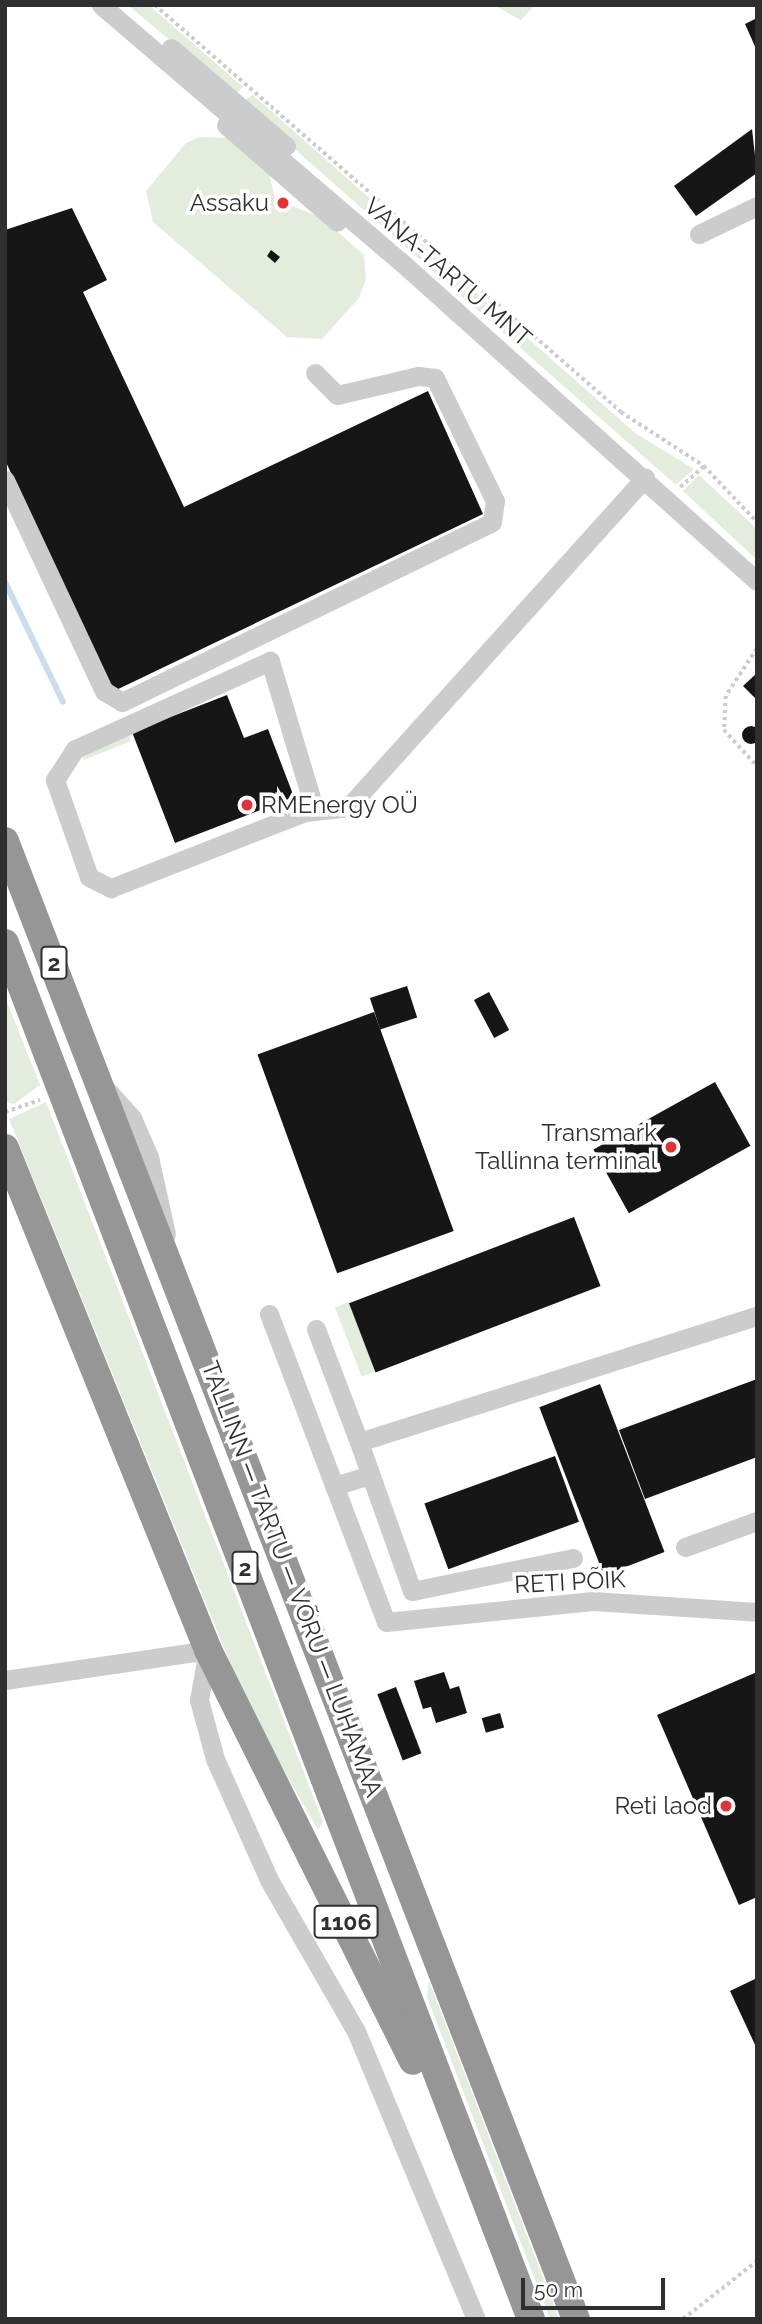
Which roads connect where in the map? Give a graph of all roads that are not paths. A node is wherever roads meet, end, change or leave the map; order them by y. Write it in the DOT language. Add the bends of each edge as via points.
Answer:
graph roads {
  1 [pos="101,5"];
  2 [pos="123,24"];
  3 [pos="757,206"];
  4 [pos="699,233"];
  5 [pos="400,261"];
  6 [pos="315,373"];
  7 [pos="645,478"];
  8 [pos="5,480"];
  9 [pos="757,581"];
  10 [pos="315,811"];
  11 [pos="5,841"];
  12 [pos="5,943"];
  13 [pos="5,1148"];
  14 [pos="269,1314"];
  15 [pos="757,1316"];
  16 [pos="316,1329"];
  17 [pos="359,1442"];
  18 [pos="370,1475"];
  19 [pos="334,1486"];
  20 [pos="757,1521"];
  21 [pos="685,1547"];
  22 [pos="573,1558"];
  23 [pos="757,1612"];
  24 [pos="208,1650"];
  25 [pos="5,1680"];
  26 [pos="483,2192"];
  27 [pos="477,2319"];
  28 [pos="531,2319"];
  29 [pos="576,2319"];
  1 -- 2 [label="street, VANA-TARTU MNT"];
  2 -- 5 [label="street, VANA-TARTU MNT"];
  2 -- 5 [label="street" via="169,46 237,102"];
  3 -- 4 [label="street"];
  5 -- 7 [label="street, VANA-TARTU MNT"];
  6 -- 8 [label="street" via="337,395 418,376 435,378 495,501 492,522 122,702 104,691"];
  7 -- 9 [label="street, VANA-TARTU MNT"];
  7 -- 10 [label="street" via="352,803"];
  10 -- 10 [label="street" via="111,888 89,877 55,780 75,749 270,661"];
  11 -- 29 [label="highway, TALLINN — TARTU — VÕRU — LUHAMAA / 2"];
  12 -- 26 [label="highway, TALLINN — TARTU — VÕRU — LUHAMAA / 2"];
  13 -- 24 [label="highway, 1106"];
  14 -- 19 [label="street"];
  15 -- 17 [label="street"];
  16 -- 17 [label="street"];
  17 -- 18 [label="street"];
  18 -- 19 [label="street"];
  18 -- 22 [label="street" via="412,1591"];
  19 -- 23 [label="street, RETI PÕIK" via="386,1622 593,1601"];
  20 -- 21 [label="street"];
  24 -- 25 [label="street"];
  24 -- 26 [label="highway, 1106" via="400,2029 449,2147"];
  24 -- 27 [label="street" via="199,1700 215,1759 269,1880 356,2031"];
  26 -- 28 [label="highway, TALLINN — TARTU — VÕRU — LUHAMAA / 2"];
}
